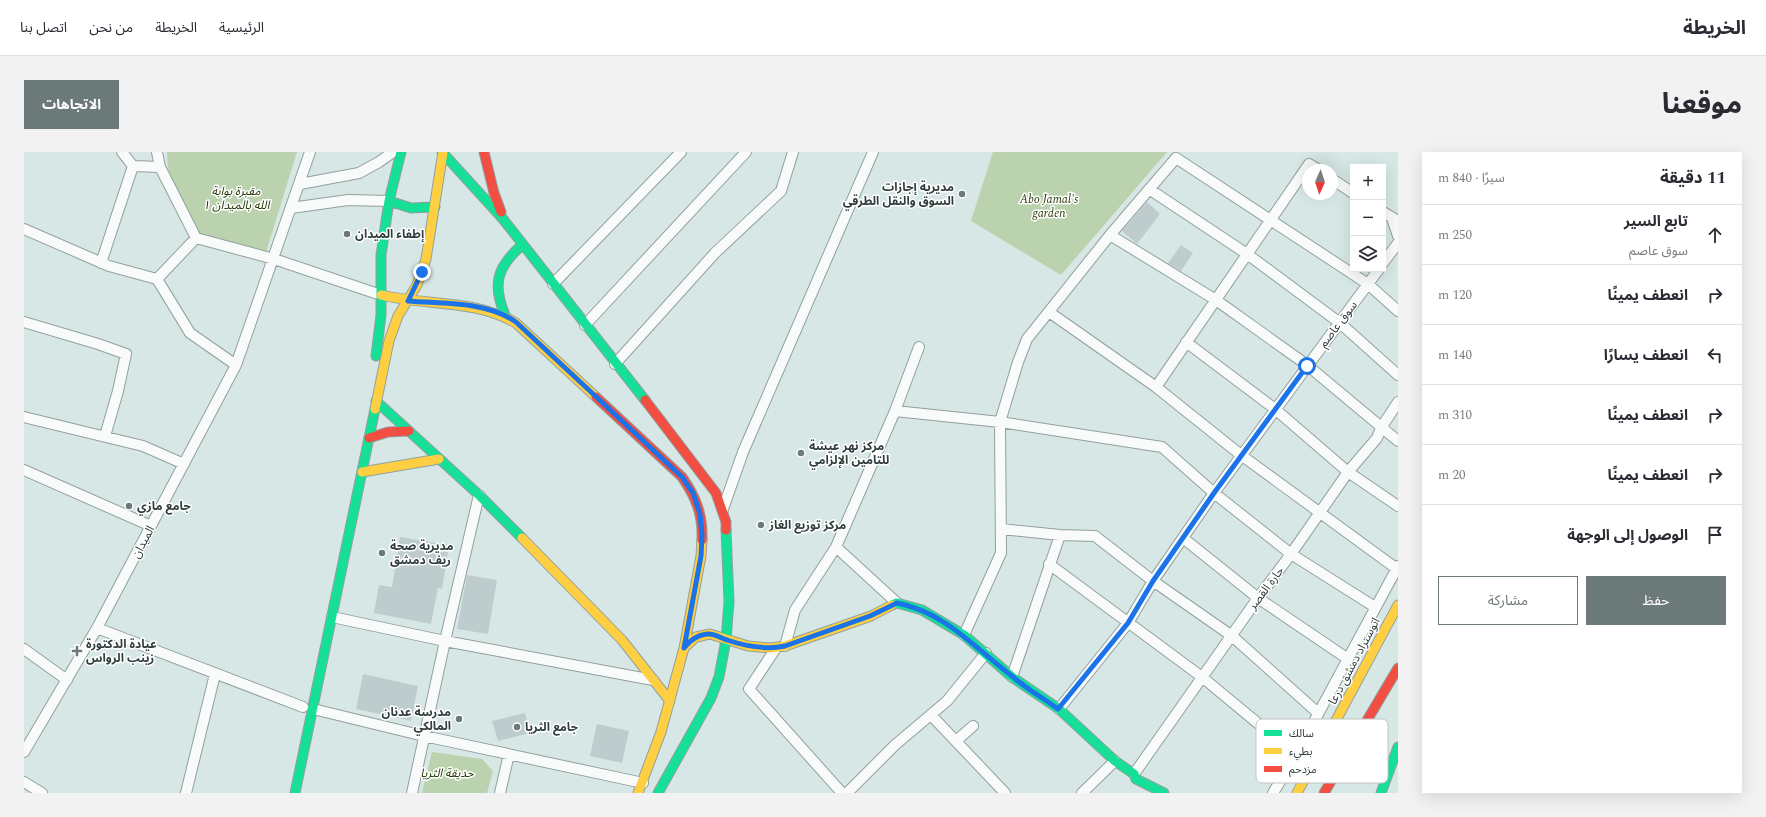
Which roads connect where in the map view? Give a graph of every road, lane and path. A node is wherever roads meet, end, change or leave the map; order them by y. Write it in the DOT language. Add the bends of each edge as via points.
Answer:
graph roads {
  1 [pos="122,152"];
  2 [pos="157,152"];
  3 [pos="310,152"];
  4 [pos="393,152"];
  5 [pos="400,152"];
  6 [pos="443,152"];
  7 [pos="484,152"];
  8 [pos="680,152"];
  9 [pos="746,152"];
  10 [pos="793,152"];
  11 [pos="873,152"];
  12 [pos="133,166"];
  13 [pos="160,167"];
  14 [pos="1302,174"];
  15 [pos="1338,183"];
  16 [pos="300,184"];
  17 [pos="1149,189"];
  18 [pos="1350,191"];
  19 [pos="389,202"];
  20 [pos="435,206"];
  21 [pos="291,208"];
  22 [pos="1386,214"];
  23 [pos="504,219"];
  24 [pos="1271,220"];
  25 [pos="1395,220"];
  26 [pos="24,229"];
  27 [pos="1110,235"];
  28 [pos="1398,236"];
  29 [pos="196,238"];
  30 [pos="1398,243"];
  31 [pos="522,245"];
  32 [pos="1247,254"];
  33 [pos="274,259"];
  34 [pos="1386,259"];
  35 [pos="101,263"];
  36 [pos="1377,272"];
  37 [pos="156,279"];
  38 [pos="553,284"];
  39 [pos="1368,284"];
  40 [pos="381,295"];
  41 [pos="1216,300"];
  42 [pos="408,301"];
  43 [pos="1398,311"];
  44 [pos="1049,312"];
  45 [pos="505,315"];
  46 [pos="24,322"];
  47 [pos="1340,323"];
  48 [pos="585,325"];
  49 [pos="1186,342"];
  50 [pos="919,347"];
  51 [pos="615,364"];
  52 [pos="236,365"];
  53 [pos="1307,366"];
  54 [pos="1398,376"];
  55 [pos="1156,387"];
  56 [pos="376,401"];
  57 [pos="1398,402"];
  58 [pos="1276,409"];
  59 [pos="895,411"];
  60 [pos="24,417"];
  61 [pos="1000,422"];
  62 [pos="1380,428"];
  63 [pos="408,431"];
  64 [pos="360,432"];
  65 [pos="105,436"];
  66 [pos="369,438"];
  67 [pos="1398,441"];
  68 [pos="1241,455"];
  69 [pos="439,459"];
  70 [pos="184,464"];
  71 [pos="24,470"];
  72 [pos="362,472"];
  73 [pos="1348,472"];
  74 [pos="1214,493"];
  75 [pos="479,495"];
  76 [pos="1398,506"];
  77 [pos="723,509"];
  78 [pos="1320,513"];
  79 [pos="343,516"];
  80 [pos="151,526"];
  81 [pos="1001,529"];
  82 [pos="340,531"];
  83 [pos="1060,535"];
  84 [pos="1183,538"];
  85 [pos="337,546"];
  86 [pos="836,547"];
  87 [pos="1292,554"];
  88 [pos="1050,564"];
  89 [pos="1397,567"];
  90 [pos="1153,581"];
  91 [pos="1258,598"];
  92 [pos="897,603"];
  93 [pos="1398,605"];
  94 [pos="1375,607"];
  95 [pos="332,617"];
  96 [pos="1128,623"];
  97 [pos="97,628"];
  98 [pos="964,635"];
  99 [pos="1232,636"];
  100 [pos="726,640"];
  101 [pos="445,641"];
  102 [pos="781,647"];
  103 [pos="684,648"];
  104 [pos="24,649"];
  105 [pos="986,653"];
  106 [pos="1348,658"];
  107 [pos="1398,668"];
  108 [pos="215,674"];
  109 [pos="1012,677"];
  110 [pos="1202,677"];
  111 [pos="67,680"];
  112 [pos="653,680"];
  113 [pos="670,701"];
  114 [pos="308,708"];
  115 [pos="1058,709"];
  116 [pos="1318,713"];
  117 [pos="931,715"];
  118 [pos="1315,719"];
  119 [pos="1337,719"];
  120 [pos="1368,719"];
  121 [pos="1256,722"];
  122 [pos="973,726"];
  123 [pos="424,736"];
  124 [pos="956,741"];
  125 [pos="1398,747"];
  126 [pos="24,752"];
  127 [pos="509,754"];
  128 [pos="1115,761"];
  129 [pos="292,762"];
  130 [pos="1134,774"];
  131 [pos="1388,774"];
  132 [pos="24,782"];
  133 [pos="643,783"];
  134 [pos="1279,783"];
  135 [pos="1302,783"];
  136 [pos="1330,783"];
  137 [pos="1385,783"];
  138 [pos="42,793"];
  139 [pos="186,793"];
  140 [pos="295,793"];
  141 [pos="412,793"];
  142 [pos="500,793"];
  143 [pos="638,793"];
  144 [pos="658,793"];
  145 [pos="842,793"];
  146 [pos="847,793"];
  147 [pos="1005,793"];
  148 [pos="1082,793"];
  149 [pos="1164,793"];
  150 [pos="1273,793"];
  151 [pos="1297,793"];
  152 [pos="1324,793"];
  153 [pos="1381,793"];
  1 -- 12 [label="street"];
  2 -- 13 [label="street"];
  3 -- 16 [label="street, الميدان"];
  4 -- 16 [label="street" via="359,172"];
  5 -- 19 [label="main road"];
  6 -- 20 [label="main road"];
  6 -- 23 [label="main road"];
  7 -- 23 [label="main road" via="494,193"];
  8 -- 38 [label="street"];
  9 -- 48 [label="street"];
  10 -- 51 [label="street" via="781,191 715,253"];
  11 -- 77 [label="street" via="743,452"];
  12 -- 13 [label="street"];
  12 -- 35 [label="street"];
  13 -- 29 [label="street"];
  14 -- 24 [label="street"];
  15 -- 18 [label="street"];
  16 -- 21 [label="street, الميدان"];
  17 -- 24 [label="street" via="1176,158"];
  17 -- 27 [label="street"];
  17 -- 32 [label="street"];
  19 -- 20 [label="main road" via="414,209"];
  19 -- 21 [label="street" via="348,200"];
  19 -- 40 [label="main road" via="381,254"];
  20 -- 42 [label="main road" via="426,259"];
  21 -- 33 [label="street, الميدان"];
  22 -- 25 [label="street"];
  23 -- 31 [label="main road"];
  24 -- 32 [label="street"];
  24 -- 39 [label="street"];
  25 -- 28 [label="street"];
  26 -- 35 [label="street"];
  27 -- 41 [label="street"];
  27 -- 44 [label="street"];
  29 -- 33 [label="street"];
  29 -- 37 [label="street"];
  30 -- 34 [label="street"];
  31 -- 38 [label="main road"];
  31 -- 45 [label="main road" via="511,253 498,276 498,296"];
  32 -- 41 [label="street"];
  32 -- 47 [label="street"];
  33 -- 40 [label="street"];
  33 -- 52 [label="street, الميدان"];
  35 -- 37 [label="street"];
  36 -- 39 [label="street, سوق عاصم"];
  37 -- 52 [label="street" via="190,333"];
  38 -- 48 [label="main road"];
  39 -- 43 [label="street"];
  39 -- 47 [label="street, سوق عاصم"];
  40 -- 42 [label="main road"];
  40 -- 64 [label="main road" via="378,345"];
  41 -- 49 [label="street"];
  41 -- 53 [label="street"];
  42 -- 45 [label="main road" via="469,306"];
  42 -- 56 [label="main road" via="392,329"];
  44 -- 55 [label="street"];
  44 -- 61 [label="street" via="1027,339"];
  45 -- 103 [label="main road" via="516,322 682,477 693,493 700,514 701,556"];
  46 -- 65 [label="street" via="126,354"];
  47 -- 53 [label="street, سوق عاصم"];
  47 -- 54 [label="street"];
  48 -- 51 [label="main road"];
  49 -- 55 [label="street"];
  49 -- 58 [label="street"];
  50 -- 59 [label="street"];
  51 -- 77 [label="main road" via="706,478"];
  52 -- 70 [label="street, الميدان"];
  53 -- 58 [label="street, سوق عاصم"];
  53 -- 62 [label="street"];
  55 -- 68 [label="street"];
  56 -- 63 [label="main road"];
  56 -- 66 [label="main road"];
  57 -- 62 [label="street, حارة القصر"];
  58 -- 68 [label="street, سوق عاصم"];
  58 -- 73 [label="street"];
  59 -- 61 [label="street"];
  59 -- 86 [label="street"];
  60 -- 65 [label="street"];
  61 -- 74 [label="street" via="1162,447"];
  61 -- 81 [label="street"];
  62 -- 67 [label="street"];
  62 -- 73 [label="street, حارة القصر" via="1377,438"];
  63 -- 66 [label="main road" via="388,432"];
  63 -- 69 [label="main road"];
  65 -- 70 [label="street" via="143,446"];
  66 -- 72 [label="main road"];
  68 -- 74 [label="street, سوق عاصم"];
  68 -- 78 [label="street"];
  69 -- 72 [label="main road"];
  69 -- 75 [label="main road"];
  70 -- 80 [label="street, الميدان"];
  71 -- 80 [label="street"];
  72 -- 95 [label="main road"];
  73 -- 76 [label="street"];
  73 -- 78 [label="street, حارة القصر"];
  74 -- 84 [label="street, سوق عاصم"];
  74 -- 87 [label="street"];
  75 -- 101 [label="street"];
  75 -- 112 [label="main road" via="622,640"];
  77 -- 100 [label="main road" via="727,535 729,615"];
  78 -- 87 [label="street, حارة القصر"];
  78 -- 89 [label="street"];
  79 -- 82 [label="main road"];
  80 -- 97 [label="street, الميدان"];
  81 -- 83 [label="street"];
  81 -- 98 [label="street" via="1001,553"];
  83 -- 88 [label="street"];
  83 -- 90 [label="street" via="1095,536"];
  84 -- 90 [label="street, سوق عاصم"];
  84 -- 91 [label="street"];
  85 -- 114 [label="main road"];
  86 -- 92 [label="street"];
  86 -- 102 [label="street" via="795,610"];
  87 -- 91 [label="street, حارة القصر"];
  87 -- 94 [label="street"];
  88 -- 96 [label="street"];
  88 -- 109 [label="street"];
  89 -- 94 [label="street"];
  90 -- 96 [label="street, سوق عاصم"];
  90 -- 99 [label="street"];
  91 -- 99 [label="street, حارة القصر"];
  91 -- 106 [label="street"];
  92 -- 98 [label="main road" via="922,610"];
  92 -- 102 [label="main road" via="870,616"];
  93 -- 119 [label="main road, اتوستراد دمشق درعا"];
  94 -- 106 [label="street"];
  95 -- 101 [label="street"];
  95 -- 114 [label="main road"];
  96 -- 110 [label="street"];
  96 -- 115 [label="street, سوق عاصم"];
  97 -- 108 [label="street"];
  97 -- 111 [label="street, الميدان"];
  98 -- 105 [label="main road"];
  99 -- 110 [label="street, حارة القصر"];
  99 -- 116 [label="street"];
  100 -- 102 [label="main road" via="760,647"];
  100 -- 103 [label="main road" via="718,635 703,634 690,640"];
  100 -- 144 [label="main road" via="719,677 711,698"];
  101 -- 112 [label="street"];
  101 -- 123 [label="street"];
  102 -- 145 [label="street" via="750,689"];
  103 -- 113 [label="main road"];
  104 -- 111 [label="street"];
  105 -- 109 [label="main road"];
  105 -- 117 [label="street" via="947,701"];
  106 -- 116 [label="street"];
  107 -- 120 [label="main road"];
  108 -- 114 [label="street"];
  108 -- 139 [label="street"];
  109 -- 115 [label="main road"];
  110 -- 121 [label="street"];
  110 -- 130 [label="street, حارة القصر"];
  111 -- 126 [label="street, الميدان"];
  112 -- 113 [label="main road"];
  113 -- 133 [label="main road"];
  114 -- 123 [label="street"];
  114 -- 129 [label="main road"];
  114 -- 140 [label="main road"];
  115 -- 128 [label="main road"];
  116 -- 118 [label="street"];
  117 -- 124 [label="street"];
  117 -- 146 [label="street" via="895,745"];
  122 -- 124 [label="street"];
  123 -- 127 [label="street"];
  123 -- 141 [label="street"];
  124 -- 147 [label="street"];
  125 -- 131 [label="main road"];
  127 -- 133 [label="street"];
  127 -- 142 [label="street"];
  128 -- 130 [label="main road"];
  128 -- 148 [label="street"];
  130 -- 149 [label="main road" via="1136,779"];
  132 -- 138 [label="street"];
  133 -- 143 [label="main road"];
  134 -- 150 [label="street"];
  135 -- 151 [label="main road, اتوستراد دمشق درعا"];
  136 -- 152 [label="main road"];
  137 -- 153 [label="main road"];
}
